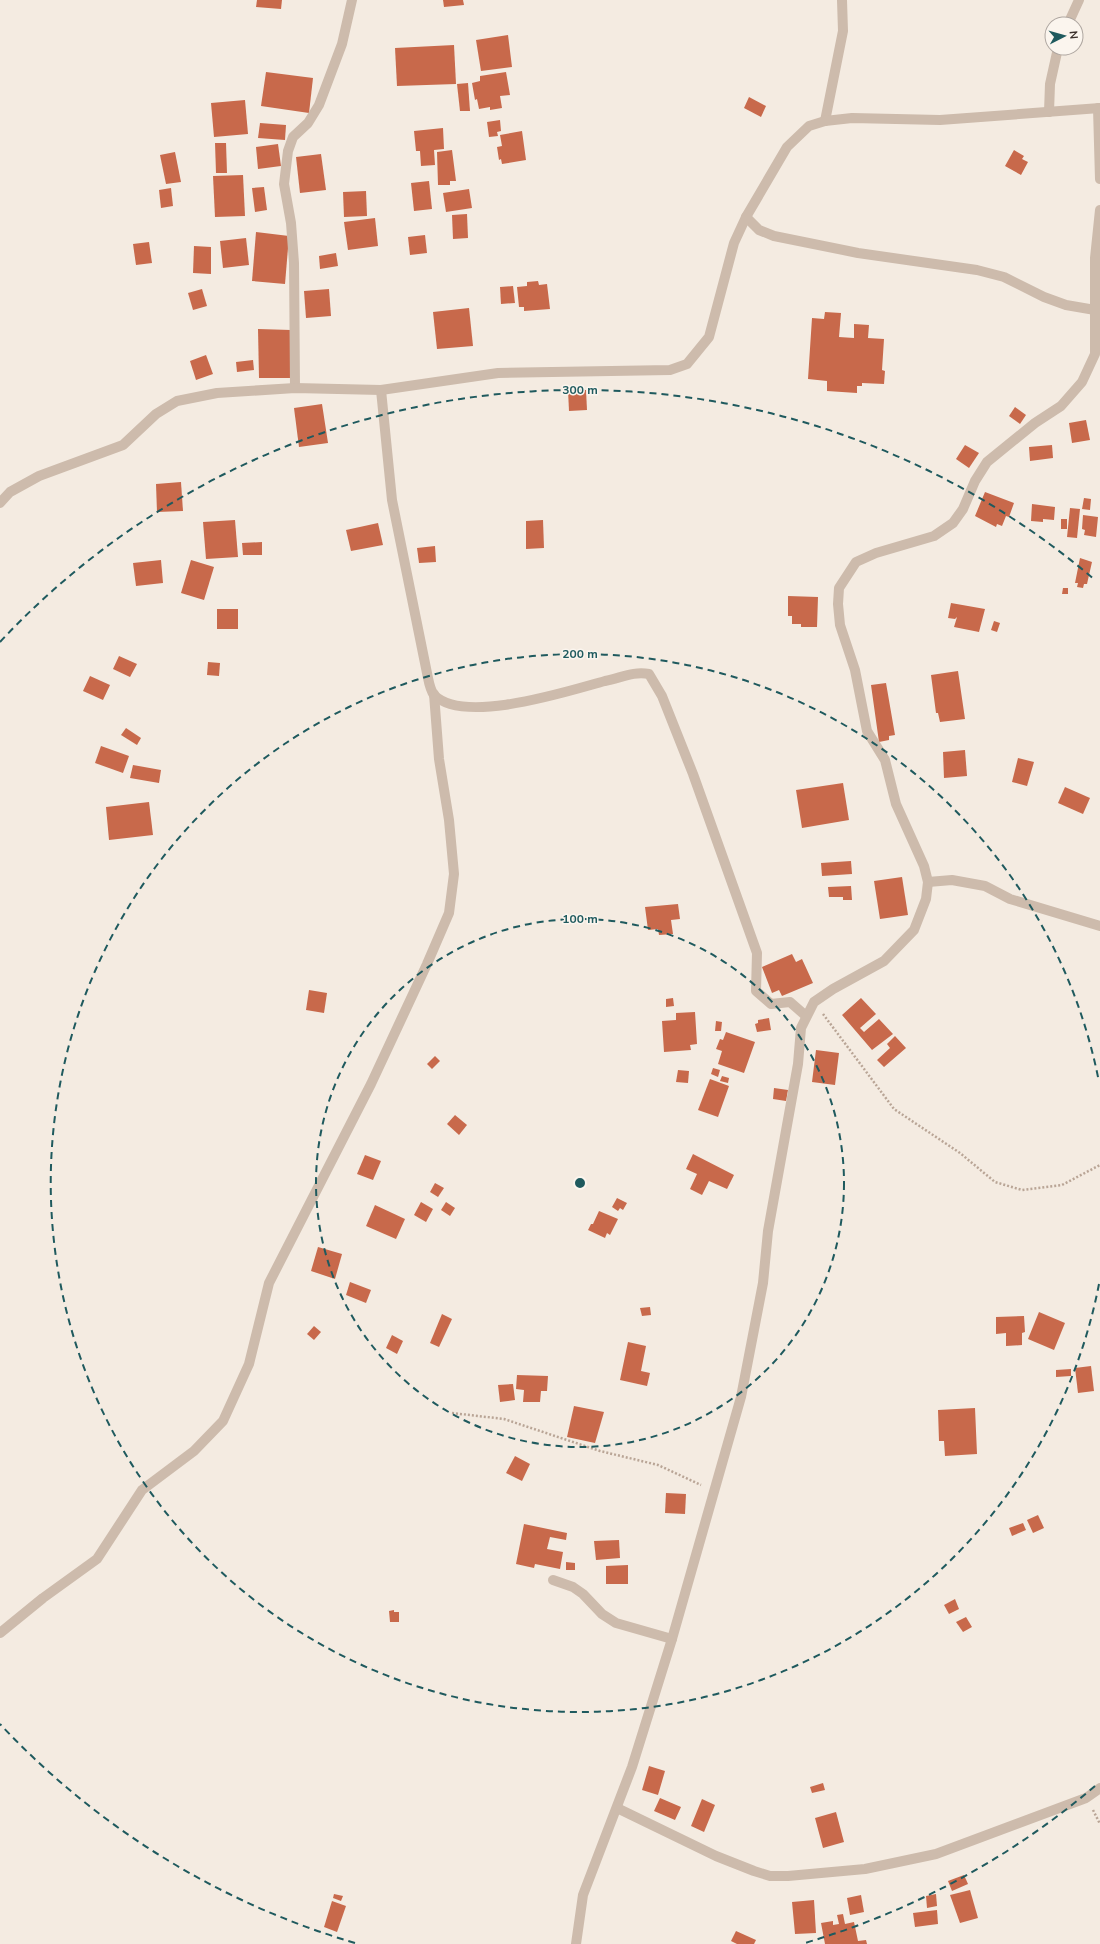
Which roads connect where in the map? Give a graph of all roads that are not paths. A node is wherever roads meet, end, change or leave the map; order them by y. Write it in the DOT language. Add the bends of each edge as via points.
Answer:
graph roads {
  1 [pos="352,0"];
  2 [pos="842,0"];
  3 [pos="1079,0"];
  4 [pos="1072,16"];
  5 [pos="1056,56"];
  6 [pos="1099,108"];
  7 [pos="1049,112"];
  8 [pos="824,121"];
  9 [pos="1100,179"];
  10 [pos="1100,210"];
  11 [pos="746,217"];
  12 [pos="1095,310"];
  13 [pos="295,388"];
  14 [pos="381,390"];
  15 [pos="0,502"];
  16 [pos="434,694"];
  17 [pos="928,882"];
  18 [pos="1100,926"];
  19 [pos="806,1016"];
  20 [pos="553,1580"];
  21 [pos="0,1633"];
  22 [pos="672,1639"];
  23 [pos="1100,1788"];
  24 [pos="618,1808"];
  25 [pos="576,1944"];
  1 -- 13 [label="street" via="342,44 319,105 308,123 293,137 288,151 284,184 291,223 294,263"];
  2 -- 8 [label="street" via="843,31"];
  3 -- 4 [label="street"];
  5 -- 7 [label="street" via="1050,84"];
  6 -- 7 [label="street"];
  6 -- 9 [label="street"];
  7 -- 8 [label="street" via="940,120 852,118"];
  8 -- 11 [label="street" via="809,126 787,147"];
  10 -- 12 [label="street" via="1095,258"];
  11 -- 12 [label="street" via="759,230 774,236 858,253 977,270 1004,277 1066,305"];
  11 -- 14 [label="street" via="734,243 709,337 687,364 670,370 498,373"];
  12 -- 17 [label="street" via="1095,354 1082,382 1061,406 1035,423 987,462 975,481 964,509 953,523 934,536 876,553 856,562 839,588 840,625 855,670 867,732 885,760 896,804 924,866"];
  13 -- 14 [label="street"];
  13 -- 15 [label="street" via="217,393 177,401 156,414 123,445 39,476 10,492"];
  14 -- 16 [label="street" via="392,500 428,678"];
  16 -- 19 [label="street" via="451,705 472,708 500,706 637,672 649,674 662,696 693,774 757,953 756,991 771,1004 790,1002"];
  16 -- 21 [label="street" via="439,759 449,820 454,874 448,913 371,1084 269,1283 249,1364 223,1421 194,1451 142,1490 97,1559"];
  17 -- 18 [label="street" via="952,880 985,886 1010,899"];
  17 -- 19 [label="street" via="926,899 914,930 884,961 814,1002"];
  19 -- 22 [label="street" via="801,1028 768,1231 763,1283 741,1397"];
  20 -- 22 [label="street" via="573,1586 602,1614 616,1623"];
  22 -- 24 [label="street"];
  23 -- 24 [label="street" via="1086,1798 936,1854 865,1869 788,1876 770,1876 754,1872"];
  24 -- 25 [label="street" via="583,1895"];
}
